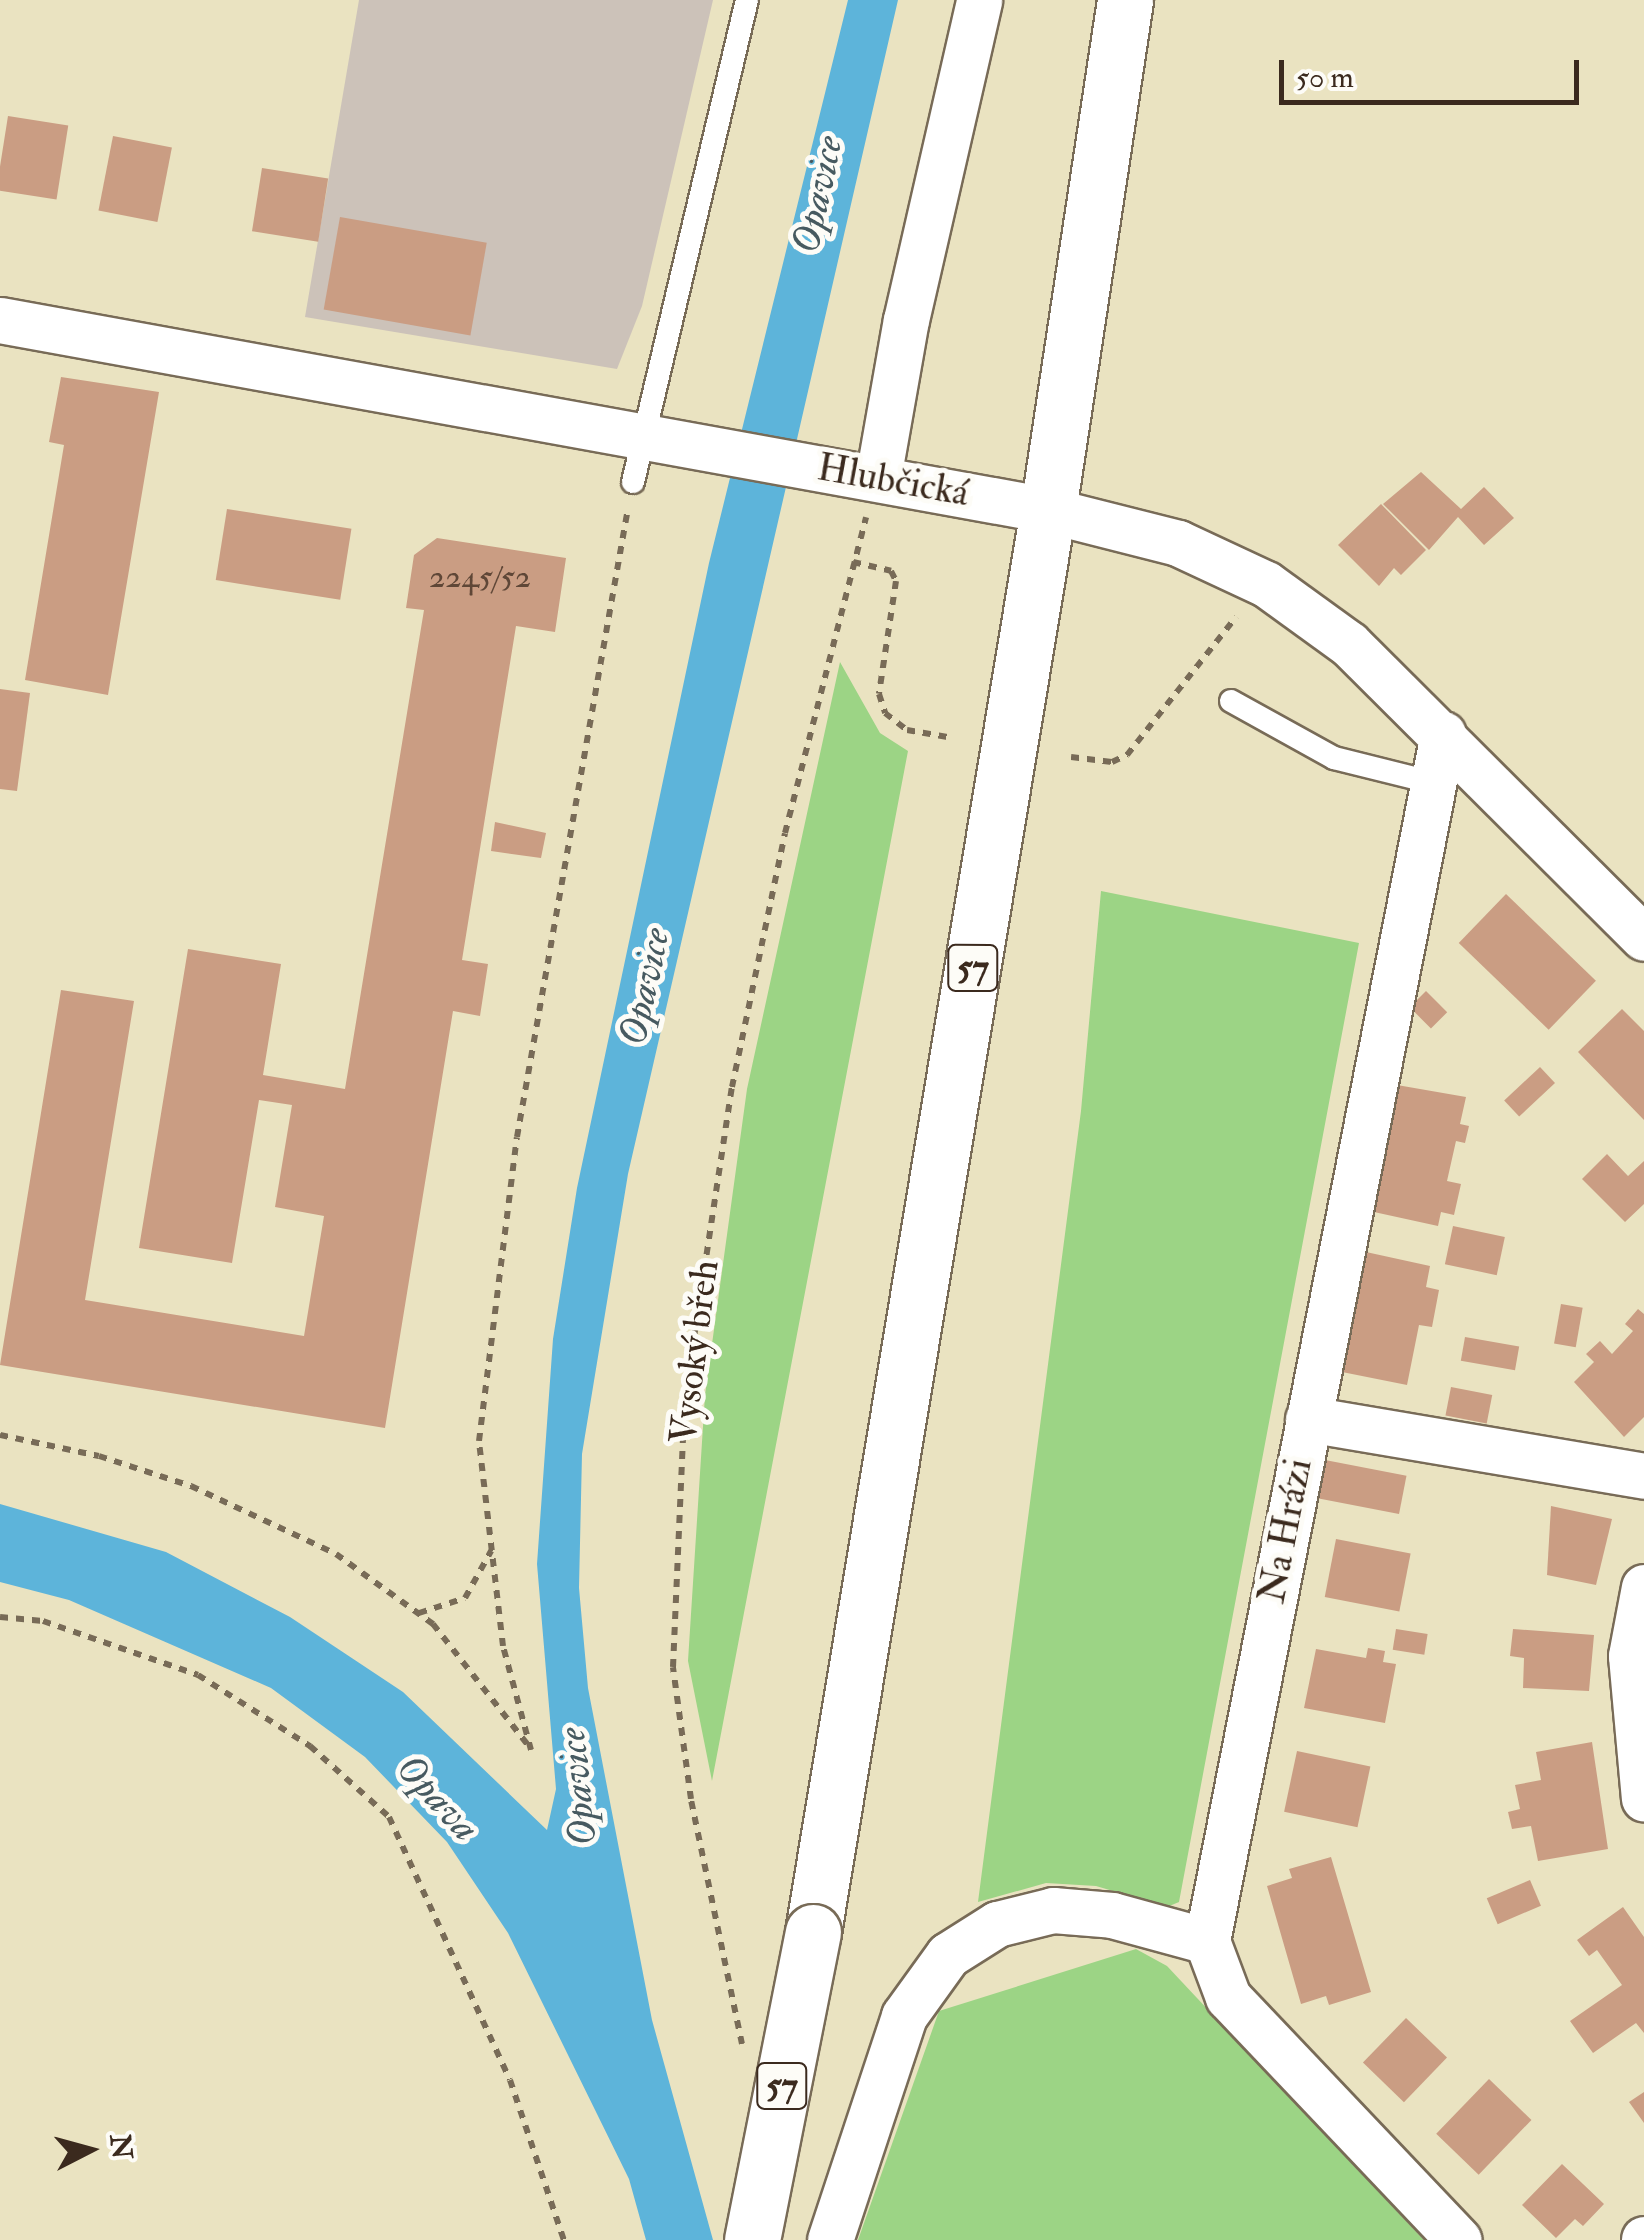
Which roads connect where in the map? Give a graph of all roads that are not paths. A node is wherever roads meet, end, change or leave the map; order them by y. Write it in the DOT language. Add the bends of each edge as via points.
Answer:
graph roads {
  1 [pos="746,0"];
  2 [pos="979,0"];
  3 [pos="1125,0"];
  4 [pos="0,320"];
  5 [pos="660,439"];
  6 [pos="864,475"];
  7 [pos="633,482"];
  8 [pos="1048,510"];
  9 [pos="1231,701"];
  10 [pos="1443,734"];
  11 [pos="1434,783"];
  12 [pos="1644,938"];
  13 [pos="1308,1419"];
  14 [pos="1644,1476"];
  15 [pos="1644,1588"];
  16 [pos="1644,1798"];
  17 [pos="1207,1941"];
  18 [pos="752,2240"];
  19 [pos="830,2240"];
  20 [pos="1459,2240"];
  1 -- 5 [label="lane"];
  2 -- 6 [label="street"];
  3 -- 8 [label="main road, 57"];
  4 -- 5 [label="street, Hlubčická"];
  5 -- 6 [label="street, Hlubčická"];
  5 -- 7 [label="lane"];
  6 -- 8 [label="street, Hlubčická"];
  8 -- 10 [label="street, Hlubčická" via="1178,543 1252,576 1349,644"];
  8 -- 18 [label="main road, 57, bridge" via="812,1932"];
  9 -- 11 [label="lane" via="1334,758"];
  10 -- 11 [label="street, Na Hrázi"];
  10 -- 12 [label="street, Hlubčická"];
  11 -- 13 [label="street, Na Hrázi"];
  13 -- 14 [label="street"];
  13 -- 17 [label="street, Na Hrázi"];
  15 -- 16 [label="street" via="1632,1656"];
  17 -- 19 [label="street" via="1112,1915 1053,1910 997,1924 948,1955 904,2016"];
  17 -- 20 [label="street" via="1228,1998"];
}
